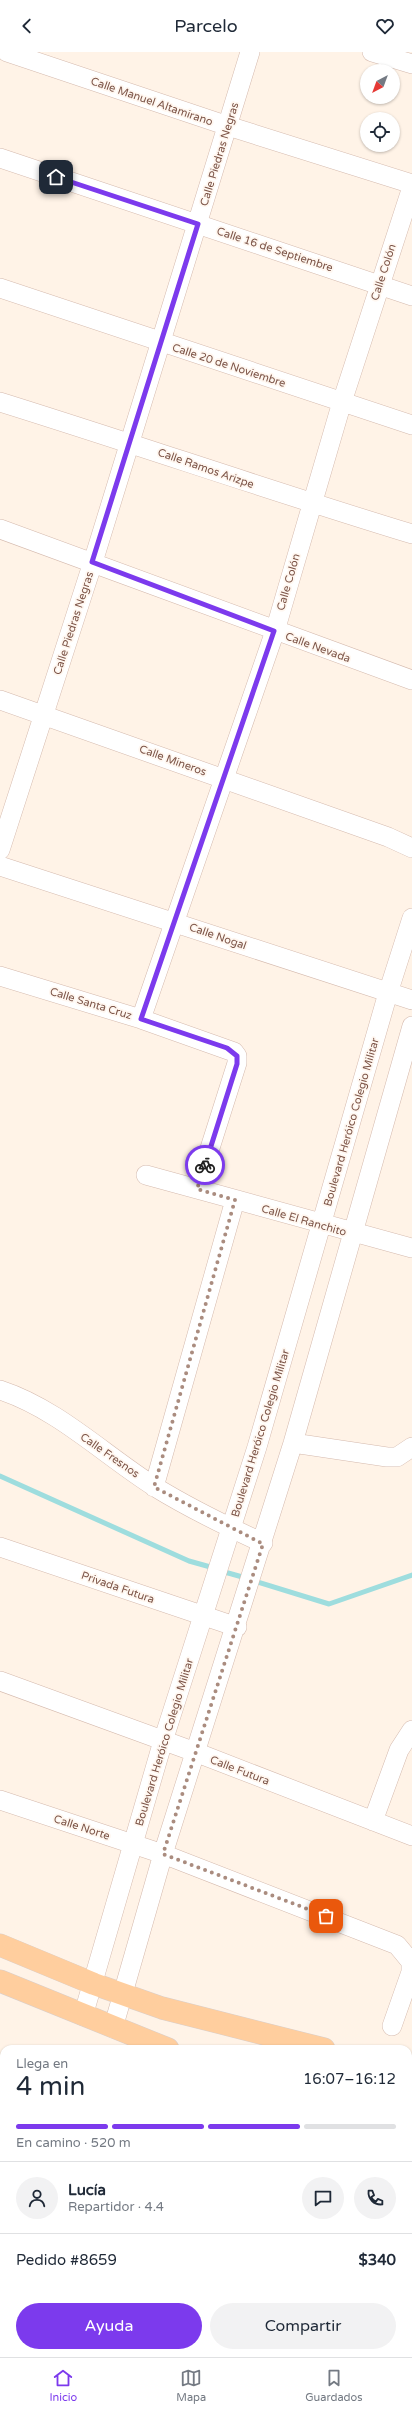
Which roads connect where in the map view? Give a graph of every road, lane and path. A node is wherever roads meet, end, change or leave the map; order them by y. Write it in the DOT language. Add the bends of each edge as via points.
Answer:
graph roads {
  1 [pos="7,52"];
  2 [pos="250,52"];
  3 [pos="372,52"];
  4 [pos="412,64"];
  5 [pos="228,126"];
  6 [pos="0,158"];
  7 [pos="412,184"];
  8 [pos="412,187"];
  9 [pos="198,224"];
  10 [pos="379,284"];
  11 [pos="0,288"];
  12 [pos="412,296"];
  13 [pos="161,343"];
  14 [pos="0,402"];
  15 [pos="342,402"];
  16 [pos="412,425"];
  17 [pos="130,442"];
  18 [pos="311,503"];
  19 [pos="0,529"];
  20 [pos="412,534"];
  21 [pos="92,562"];
  22 [pos="274,631"];
  23 [pos="412,680"];
  24 [pos="0,700"];
  25 [pos="44,715"];
  26 [pos="225,779"];
  27 [pos="412,848"];
  28 [pos="0,850"];
  29 [pos="0,866"];
  30 [pos="412,918"];
  31 [pos="174,921"];
  32 [pos="0,976"];
  33 [pos="388,993"];
  34 [pos="412,1000"];
  35 [pos="141,1019"];
  36 [pos="412,1026"];
  37 [pos="146,1175"];
  38 [pos="197,1189"];
  39 [pos="235,1200"];
  40 [pos="322,1224"];
  41 [pos="354,1234"];
  42 [pos="412,1248"];
  43 [pos="0,1390"];
  44 [pos="293,1443"];
  45 [pos="410,1449"];
  46 [pos="154,1487"];
  47 [pos="232,1528"];
  48 [pos="263,1544"];
  49 [pos="0,1547"];
  50 [pos="203,1616"];
  51 [pos="237,1627"];
  52 [pos="0,1681"];
  53 [pos="412,1730"];
  54 [pos="163,1741"];
  55 [pos="195,1752"];
  56 [pos="0,1800"];
  57 [pos="372,1821"];
  58 [pos="412,1836"];
  59 [pos="133,1844"];
  60 [pos="163,1854"];
  61 [pos="0,1945"];
  62 [pos="0,1981"];
  63 [pos="94,1984"];
  64 [pos="123,1995"];
  65 [pos="83,2016"];
  66 [pos="392,2026"];
  67 [pos="113,2028"];
  68 [pos="158,2045"];
  69 [pos="308,2045"];
  1 -- 5 [label="street, Calle Manuel Altamirano"];
  2 -- 5 [label="street, Calle Piedras Negras"];
  3 -- 4 [label="street"];
  5 -- 7 [label="street, Calle Manuel Altamirano"];
  5 -- 9 [label="street, Calle Piedras Negras"];
  6 -- 9 [label="street, Calle 16 de Septiembre"];
  8 -- 10 [label="street, Calle Colón"];
  9 -- 10 [label="street, Calle 16 de Septiembre"];
  9 -- 13 [label="street, Calle Piedras Negras"];
  10 -- 12 [label="street, Calle 16 de Septiembre"];
  10 -- 15 [label="street, Calle Colón"];
  11 -- 13 [label="street, Calle 20 de Noviembre"];
  13 -- 15 [label="street, Calle 20 de Noviembre"];
  13 -- 17 [label="street, Calle Piedras Negras"];
  14 -- 17 [label="street, Calle Ramos Arizpe"];
  15 -- 16 [label="street, Calle 20 de Noviembre"];
  15 -- 18 [label="street, Calle Colón"];
  17 -- 18 [label="street, Calle Ramos Arizpe"];
  17 -- 21 [label="street, Calle Piedras Negras"];
  18 -- 20 [label="street, Calle Ramos Arizpe"];
  18 -- 22 [label="street, Calle Colón"];
  19 -- 21 [label="street, Calle Nevada"];
  21 -- 22 [label="street, Calle Nevada"];
  21 -- 25 [label="street, Calle Piedras Negras"];
  22 -- 23 [label="street, Calle Nevada"];
  22 -- 26 [label="street, Calle Colón"];
  24 -- 25 [label="street, Calle Mineros"];
  25 -- 26 [label="street, Calle Mineros"];
  25 -- 28 [label="street, Calle Piedras Negras"];
  26 -- 27 [label="street, Calle Mineros" via="388,837"];
  26 -- 31 [label="street, Calle Colón"];
  29 -- 31 [label="street, Calle Nogal"];
  30 -- 33 [label="street, Boulevard Heróico Colegio Militar"];
  31 -- 33 [label="street, Calle Nogal"];
  31 -- 35 [label="street, Calle Colón"];
  32 -- 35 [label="street, Calle Santa Cruz"];
  33 -- 34 [label="street, Calle Nogal"];
  33 -- 40 [label="street, Boulevard Heróico Colegio Militar"];
  35 -- 38 [label="street, Calle Santa Cruz" via="227,1048 237,1056 237,1064"];
  36 -- 41 [label="street"];
  37 -- 38 [label="street, Calle El Ranchito"];
  38 -- 39 [label="street, Calle El Ranchito"];
  39 -- 40 [label="street, Calle El Ranchito"];
  39 -- 46 [label="street"];
  40 -- 41 [label="street, Calle El Ranchito"];
  40 -- 47 [label="street, Boulevard Heróico Colegio Militar"];
  41 -- 42 [label="street, Calle El Ranchito"];
  41 -- 44 [label="street"];
  43 -- 46 [label="street, Calle Fresnos" via="18,1395 50,1413"];
  44 -- 45 [label="street" via="387,1457 397,1457"];
  44 -- 48 [label="street"];
  46 -- 47 [label="street, Calle Fresnos"];
  47 -- 48 [label="street, Calle Fresnos"];
  47 -- 50 [label="street, Boulevard Heróico Colegio Militar"];
  48 -- 51 [label="street"];
  49 -- 50 [label="street, Privada Futura"];
  50 -- 51 [label="street, Privada Futura"];
  50 -- 54 [label="street, Boulevard Heróico Colegio Militar"];
  51 -- 55 [label="street"];
  52 -- 54 [label="street, Calle Futura"];
  53 -- 57 [label="street" via="399,1750"];
  54 -- 55 [label="street, Calle Futura"];
  54 -- 59 [label="street, Boulevard Heróico Colegio Militar"];
  55 -- 57 [label="street, Calle Futura"];
  55 -- 60 [label="street"];
  56 -- 59 [label="street, Calle Norte"];
  57 -- 58 [label="street, Calle Futura"];
  59 -- 60 [label="street, Calle Norte"];
  59 -- 63 [label="street, Boulevard Heróico Colegio Militar"];
  60 -- 64 [label="street"];
  60 -- 66 [label="street, Calle Norte" via="397,1945 411,1962 411,1972"];
  61 -- 63 [label="main road"];
  62 -- 65 [label="main road"];
  63 -- 64 [label="main road"];
  63 -- 65 [label="street, Boulevard Heróico Colegio Militar"];
  64 -- 67 [label="street"];
  64 -- 69 [label="main road" via="162,2008"];
  65 -- 67 [label="main road"];
  67 -- 68 [label="main road"];
}
